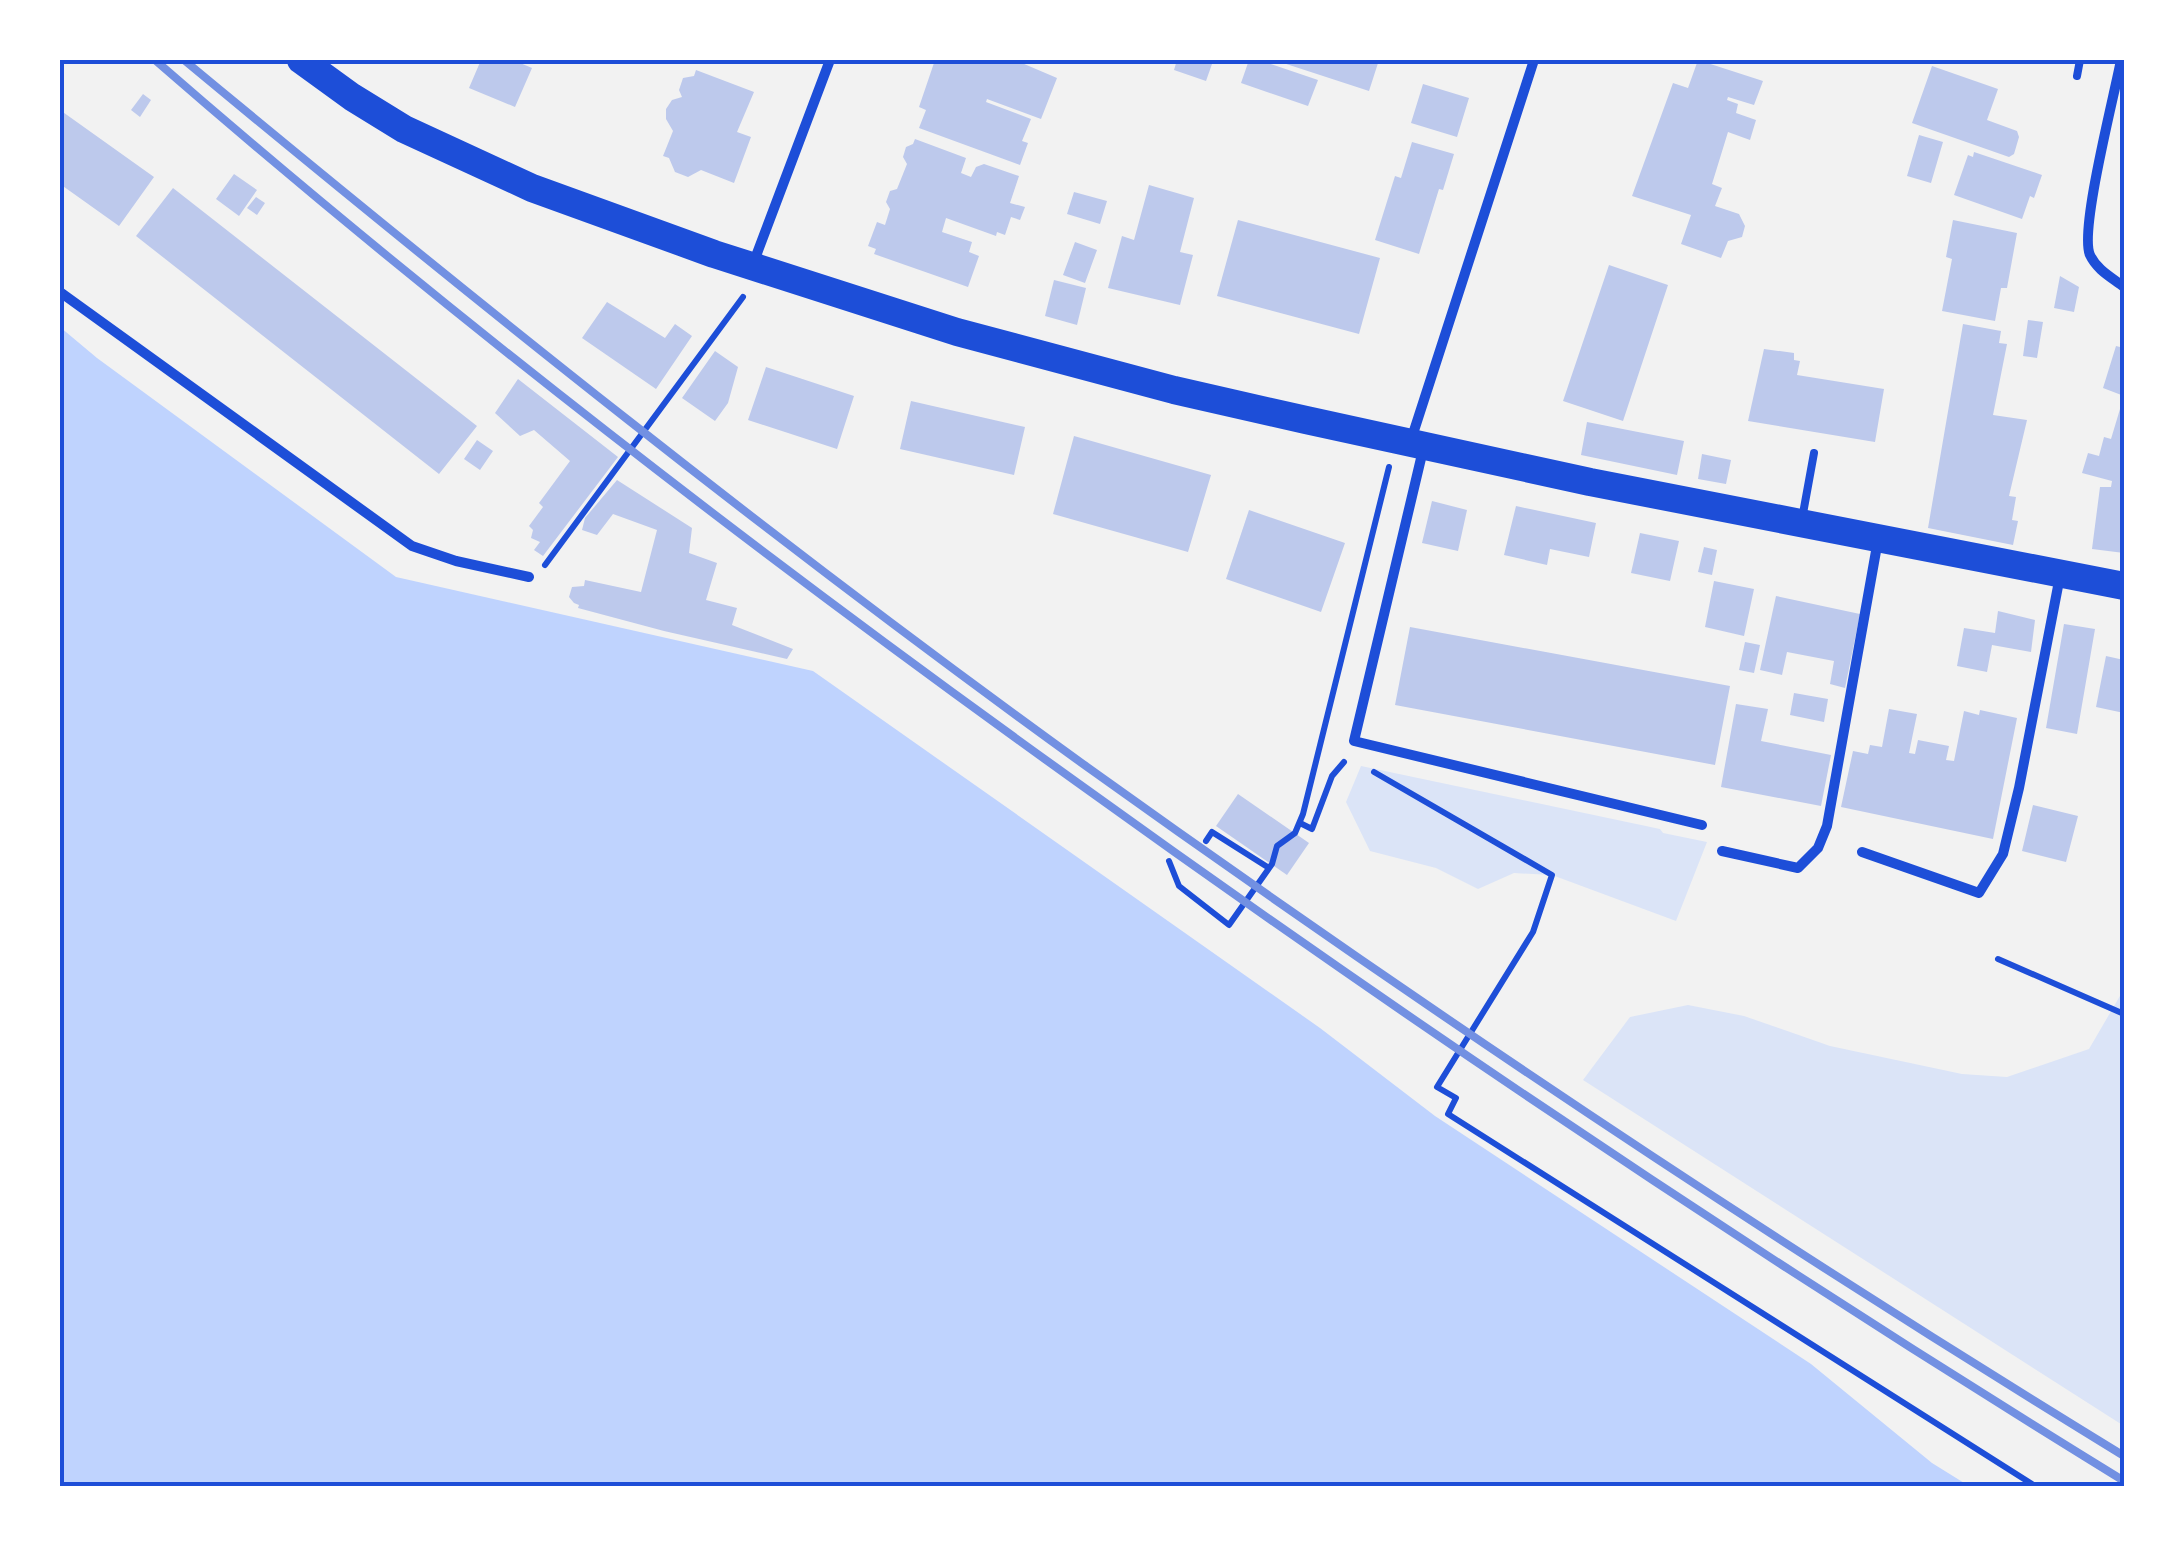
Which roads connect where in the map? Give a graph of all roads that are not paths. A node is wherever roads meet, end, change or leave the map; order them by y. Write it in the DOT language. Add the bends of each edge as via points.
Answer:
graph roads {
  1 [pos="302,60"];
  2 [pos="830,60"];
  3 [pos="1534,60"];
  4 [pos="2080,60"];
  5 [pos="2122,60"];
  6 [pos="2077,76"];
  7 [pos="750,278"];
  8 [pos="2124,286"];
  9 [pos="60,292"];
  10 [pos="1409,447"];
  11 [pos="1814,453"];
  12 [pos="1801,523"];
  13 [pos="1878,538"];
  14 [pos="2061,573"];
  15 [pos="529,577"];
  16 [pos="2124,586"];
  17 [pos="1702,825"];
  18 [pos="1722,851"];
  19 [pos="1862,852"];
  1 -- 7 [label="highway" via="404,129"];
  2 -- 7 [label="street"];
  3 -- 10 [label="street"];
  4 -- 6 [label="lane"];
  5 -- 8 [label="street" via="2088,251 2100,270"];
  7 -- 10 [label="highway"];
  9 -- 15 [label="street" via="412,546"];
  10 -- 12 [label="highway"];
  10 -- 17 [label="street" via="1354,742"];
  11 -- 12 [label="lane"];
  12 -- 13 [label="highway"];
  13 -- 14 [label="highway"];
  13 -- 18 [label="street" via="1828,826 1818,848 1798,868"];
  14 -- 16 [label="highway"];
  14 -- 19 [label="street" via="2011,821 2002,854 1979,893"];
}
